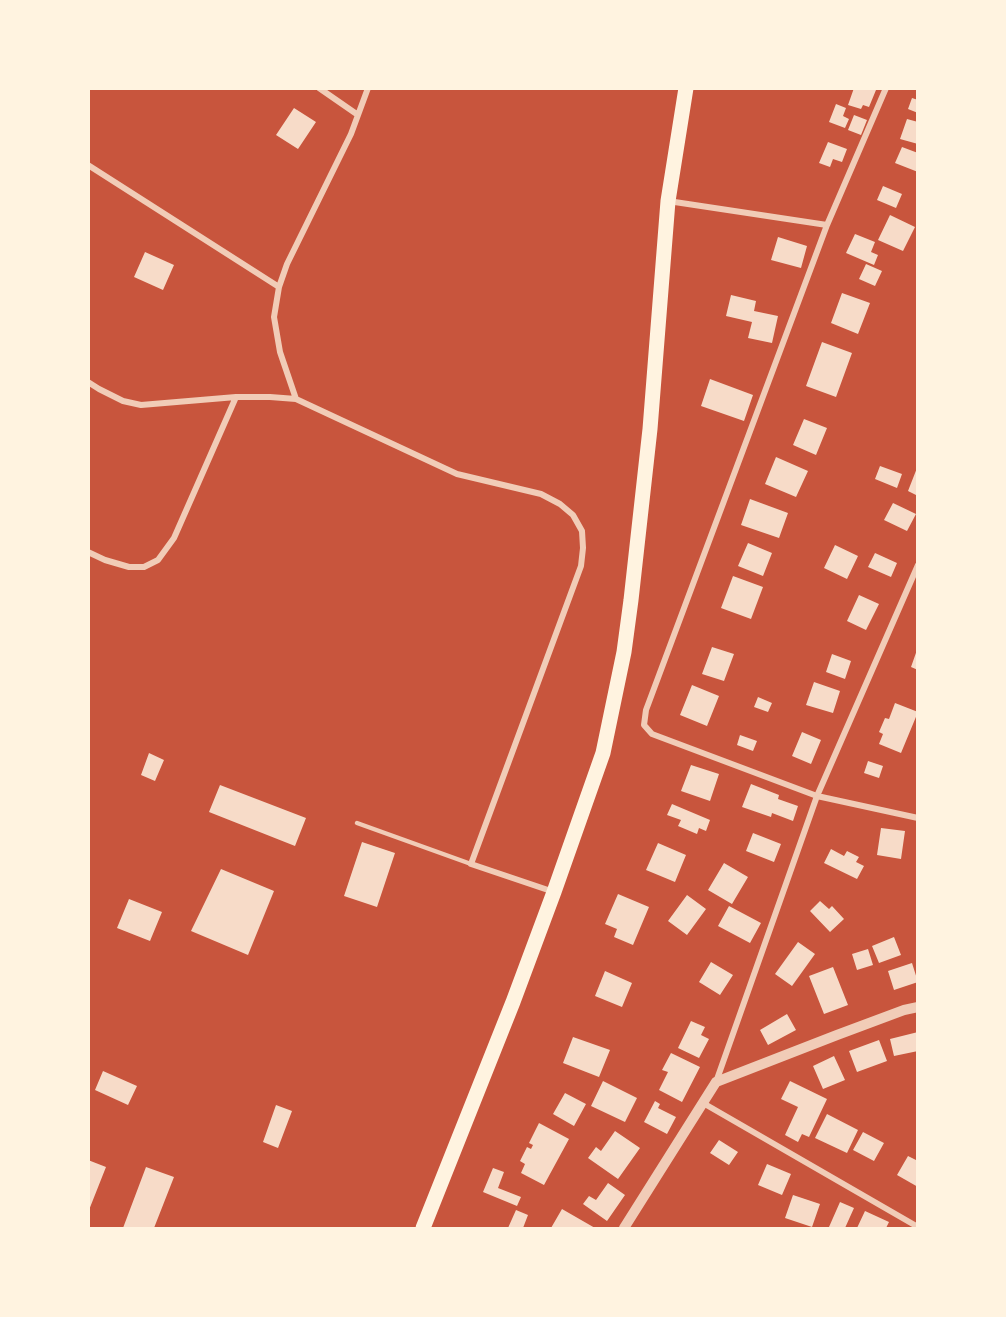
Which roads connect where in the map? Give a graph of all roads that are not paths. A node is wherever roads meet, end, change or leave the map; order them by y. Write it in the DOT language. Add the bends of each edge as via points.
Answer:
graph roads {
  1 [pos="319,88"];
  2 [pos="368,88"];
  3 [pos="686,88"];
  4 [pos="886,88"];
  5 [pos="358,114"];
  6 [pos="88,165"];
  7 [pos="668,201"];
  8 [pos="827,225"];
  9 [pos="279,287"];
  10 [pos="88,382"];
  11 [pos="236,397"];
  12 [pos="296,399"];
  13 [pos="88,552"];
  14 [pos="918,566"];
  15 [pos="817,796"];
  16 [pos="918,818"];
  17 [pos="357,823"];
  18 [pos="471,864"];
  19 [pos="554,892"];
  20 [pos="918,1007"];
  21 [pos="716,1082"];
  22 [pos="703,1103"];
  23 [pos="918,1227"];
  24 [pos="423,1228"];
  25 [pos="624,1228"];
  1 -- 5 [label="street"];
  2 -- 5 [label="street"];
  3 -- 7 [label="main road"];
  4 -- 8 [label="street"];
  5 -- 9 [label="street"];
  6 -- 9 [label="street"];
  7 -- 8 [label="street"];
  7 -- 19 [label="main road" via="650,429 624,652 603,753"];
  8 -- 15 [label="street" via="646,710 645,725 651,734"];
  9 -- 12 [label="street" via="274,317 280,352"];
  10 -- 11 [label="street" via="123,401 141,405"];
  11 -- 12 [label="street"];
  11 -- 13 [label="street" via="174,538 158,560 144,567 129,567"];
  12 -- 18 [label="street" via="457,474 541,494 573,515 582,531 581,566"];
  14 -- 15 [label="street"];
  15 -- 16 [label="street"];
  15 -- 21 [label="street"];
  17 -- 18 [label="lane"];
  18 -- 19 [label="street"];
  19 -- 24 [label="main road"];
  20 -- 21 [label="street"];
  21 -- 22 [label="street"];
  22 -- 23 [label="street"];
  22 -- 25 [label="street"];
}
